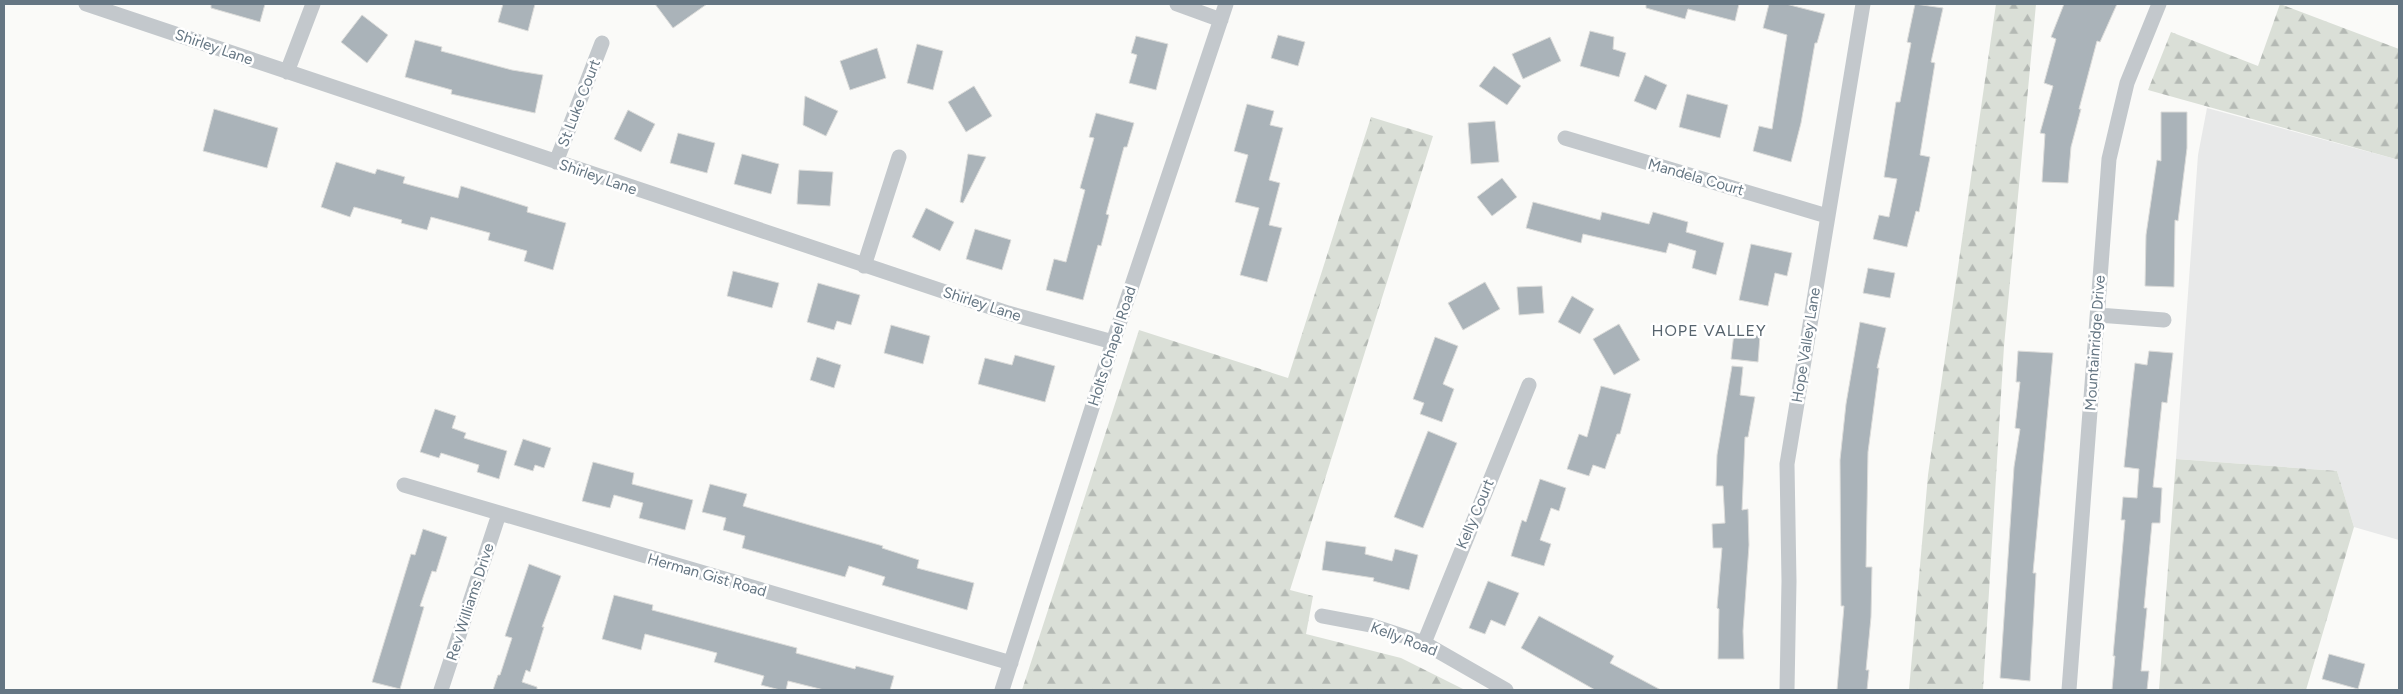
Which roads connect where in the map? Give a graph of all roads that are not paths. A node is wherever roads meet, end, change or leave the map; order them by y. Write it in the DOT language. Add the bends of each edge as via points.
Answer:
graph roads {
  1 [pos="86,4"];
  2 [pos="313,4"];
  3 [pos="1177,4"];
  4 [pos="1226,4"];
  5 [pos="1863,4"];
  6 [pos="2159,4"];
  7 [pos="1221,20"];
  8 [pos="602,43"];
  9 [pos="287,72"];
  10 [pos="1565,138"];
  11 [pos="900,157"];
  12 [pos="556,162"];
  13 [pos="1827,216"];
  14 [pos="864,266"];
  15 [pos="2098,316"];
  16 [pos="2164,320"];
  17 [pos="1113,342"];
  18 [pos="1529,385"];
  19 [pos="404,486"];
  20 [pos="498,514"];
  21 [pos="1322,616"];
  22 [pos="1424,643"];
  23 [pos="1010,663"];
  24 [pos="441,690"];
  25 [pos="1002,690"];
  26 [pos="1506,690"];
  27 [pos="1787,690"];
  28 [pos="2069,690"];
  1 -- 9 [label="street, Shirley Lane"];
  2 -- 9 [label="street"];
  3 -- 7 [label="street"];
  4 -- 7 [label="street, Holts Chapel Road"];
  5 -- 13 [label="street, Hope Valley Lane"];
  6 -- 15 [label="street, Mountainridge Drive" via="2128,83 2109,159"];
  7 -- 17 [label="street, Holts Chapel Road"];
  8 -- 12 [label="street, St Luke Court"];
  9 -- 12 [label="street, Shirley Lane"];
  10 -- 13 [label="street, Mandela Court"];
  11 -- 14 [label="street"];
  12 -- 14 [label="street, Shirley Lane"];
  13 -- 27 [label="street, Hope Valley Lane" via="1787,464"];
  14 -- 17 [label="street, Shirley Lane" via="1008,314"];
  15 -- 16 [label="street"];
  15 -- 28 [label="street, Mountainridge Drive"];
  17 -- 23 [label="street, Holts Chapel Road"];
  18 -- 22 [label="street, Kelly Court"];
  19 -- 20 [label="street, Herman Gist Road"];
  20 -- 23 [label="street, Herman Gist Road"];
  20 -- 24 [label="street, Rev Williams Drive"];
  21 -- 22 [label="street, Kelly Road" via="1370,625"];
  22 -- 26 [label="street, Kelly Road"];
  23 -- 25 [label="street, Holts Chapel Road"];
}
